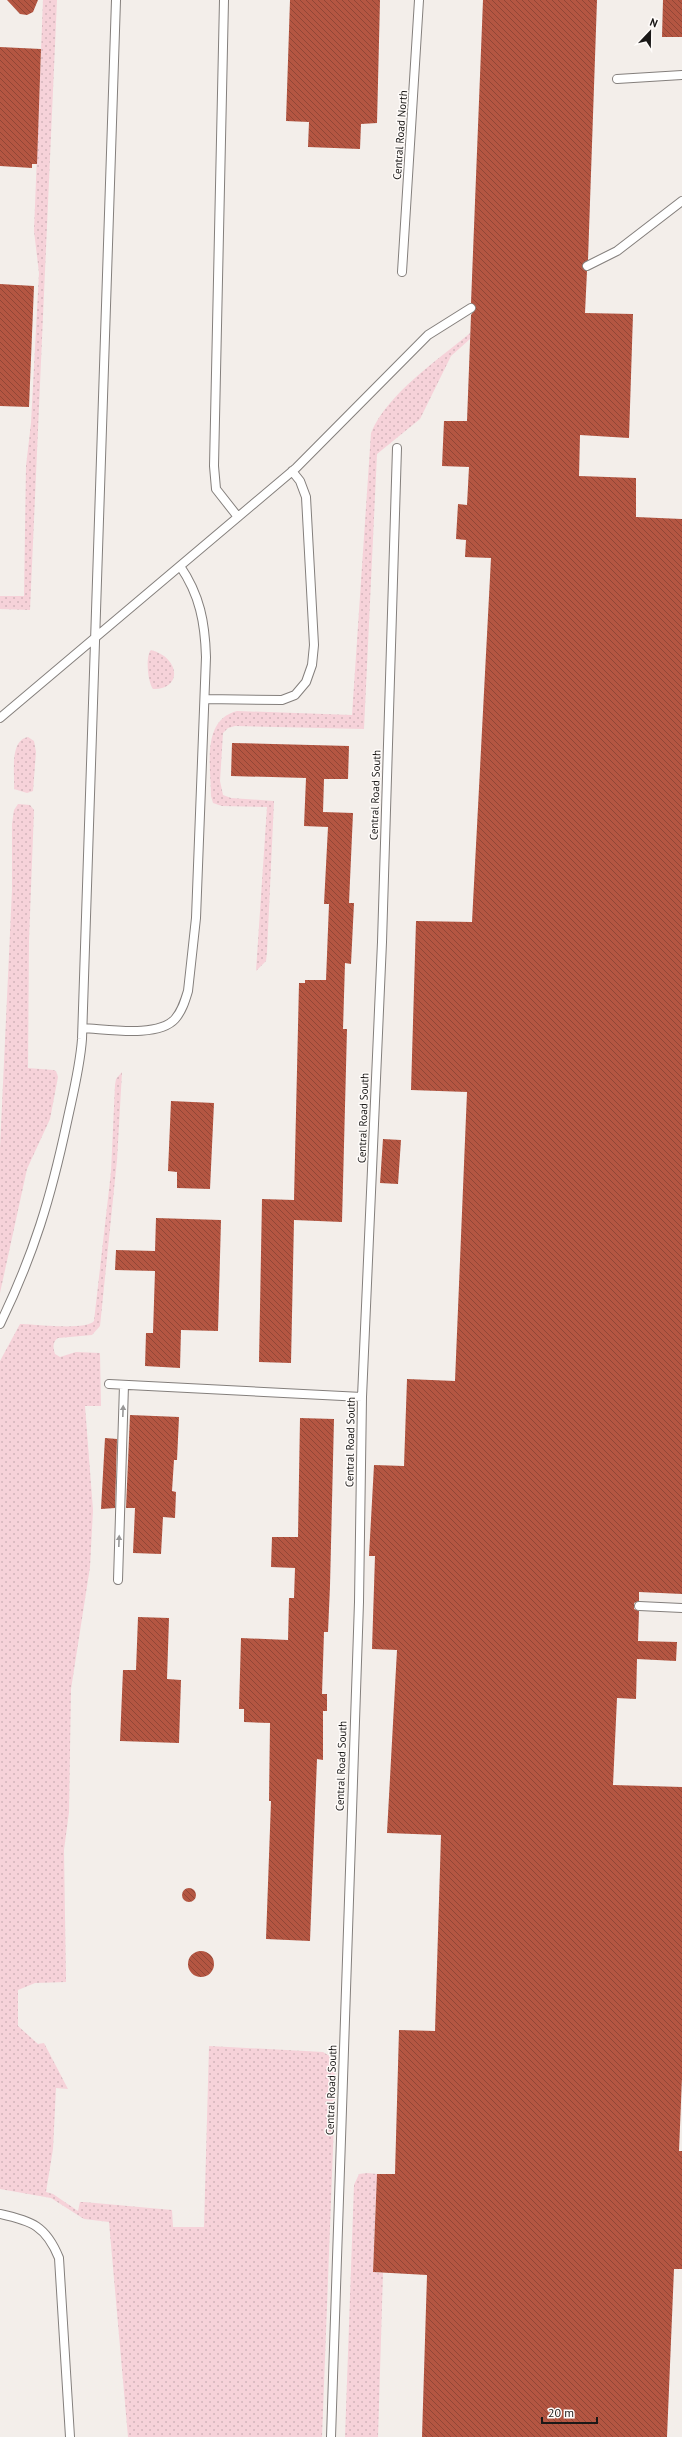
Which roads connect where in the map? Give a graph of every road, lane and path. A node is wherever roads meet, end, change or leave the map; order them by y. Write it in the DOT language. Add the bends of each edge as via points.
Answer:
graph roads {
  1 [pos="116,0"];
  2 [pos="224,0"];
  3 [pos="419,0"];
  4 [pos="682,75"];
  5 [pos="617,79"];
  6 [pos="682,201"];
  7 [pos="587,266"];
  8 [pos="402,272"];
  9 [pos="471,308"];
  10 [pos="397,448"];
  11 [pos="292,471"];
  12 [pos="238,517"];
  13 [pos="180,566"];
  14 [pos="94,638"];
  15 [pos="205,698"];
  16 [pos="0,718"];
  17 [pos="83,1028"];
  18 [pos="0,1324"];
  19 [pos="109,1384"];
  20 [pos="124,1385"];
  21 [pos="362,1397"];
  22 [pos="118,1580"];
  23 [pos="639,1606"];
  24 [pos="682,1608"];
  25 [pos="0,2214"];
  26 [pos="70,2437"];
  27 [pos="331,2437"];
  1 -- 14 [label="lane"];
  2 -- 12 [label="lane" via="214,466 216,489"];
  3 -- 8 [label="lane, Central Road North"];
  4 -- 5 [label="lane"];
  6 -- 7 [label="lane" via="617,251"];
  9 -- 11 [label="lane" via="428,335"];
  10 -- 21 [label="lane, Central Road South" via="382,942"];
  11 -- 12 [label="lane"];
  11 -- 15 [label="lane" via="300,481 306,497 314,645 309,675 300,691 289,698"];
  12 -- 13 [label="lane"];
  13 -- 14 [label="lane"];
  13 -- 15 [label="lane" via="194,588 205,624"];
  14 -- 16 [label="lane"];
  14 -- 17 [label="lane"];
  15 -- 17 [label="lane" via="195,926 185,1003 175,1019 161,1029"];
  17 -- 18 [label="lane" via="79,1065 45,1214 25,1272"];
  19 -- 20 [label="lane"];
  20 -- 21 [label="lane"];
  22 -- 20 [label="lane, one-way"];
  21 -- 27 [label="lane, Central Road South" via="359,1602"];
  23 -- 24 [label="lane"];
  25 -- 26 [label="lane" via="36,2225 51,2240 59,2258"];
}
